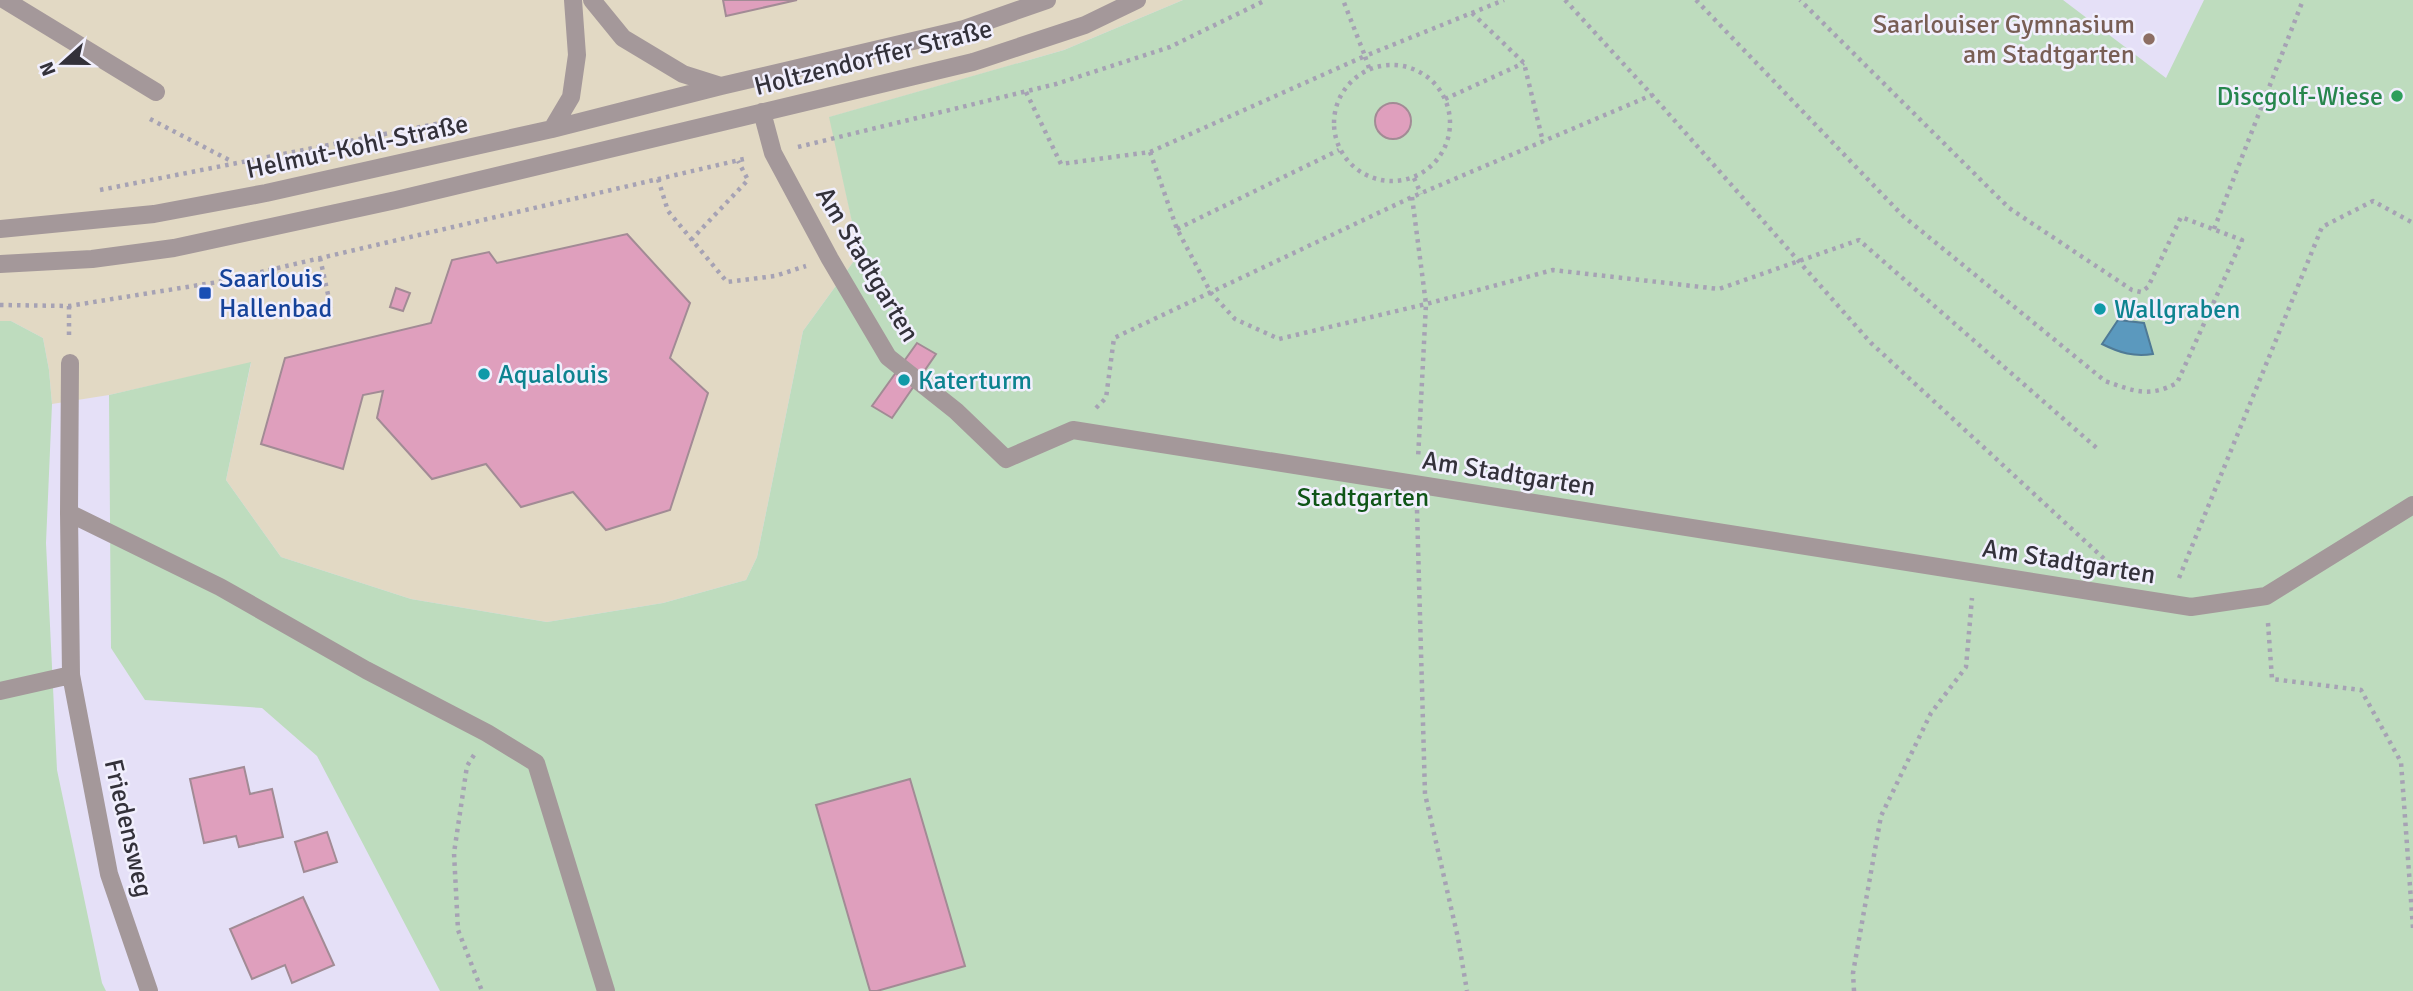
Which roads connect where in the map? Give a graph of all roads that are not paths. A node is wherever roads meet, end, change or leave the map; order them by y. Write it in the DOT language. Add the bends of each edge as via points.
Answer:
graph roads {
  1 [pos="5,0"];
  2 [pos="573,0"];
  3 [pos="592,0"];
  4 [pos="1047,0"];
  5 [pos="1137,0"];
  6 [pos="721,86"];
  7 [pos="156,92"];
  8 [pos="762,112"];
  9 [pos="552,130"];
  10 [pos="0,229"];
  11 [pos="0,264"];
  12 [pos="70,363"];
  13 [pos="2413,505"];
  14 [pos="69,513"];
  15 [pos="71,674"];
  16 [pos="0,691"];
  17 [pos="149,991"];
  18 [pos="606,991"];
  1 -- 7 [label="street"];
  2 -- 9 [label="street" via="577,55 570,97"];
  3 -- 6 [label="street" via="623,38 683,74"];
  4 -- 6 [label="street, Holtzendorffer Straße" via="964,29"];
  5 -- 8 [label="street, Holtzendorffer Straße" via="1085,24 973,62"];
  6 -- 9 [label="street, Helmut-Kohl-Straße"];
  8 -- 11 [label="street, Holtzendorffer Straße" via="174,248"];
  8 -- 13 [label="street, Am Stadtgarten" via="773,153 888,357 956,411 1006,459 1073,430 2191,607 2266,596"];
  9 -- 10 [label="street, Helmut-Kohl-Straße" via="197,207"];
  12 -- 14 [label="street, Friedensweg"];
  14 -- 15 [label="street, Friedensweg"];
  14 -- 18 [label="street" via="220,587 536,763"];
  15 -- 16 [label="street"];
  15 -- 17 [label="street, Friedensweg" via="109,874"];
}
